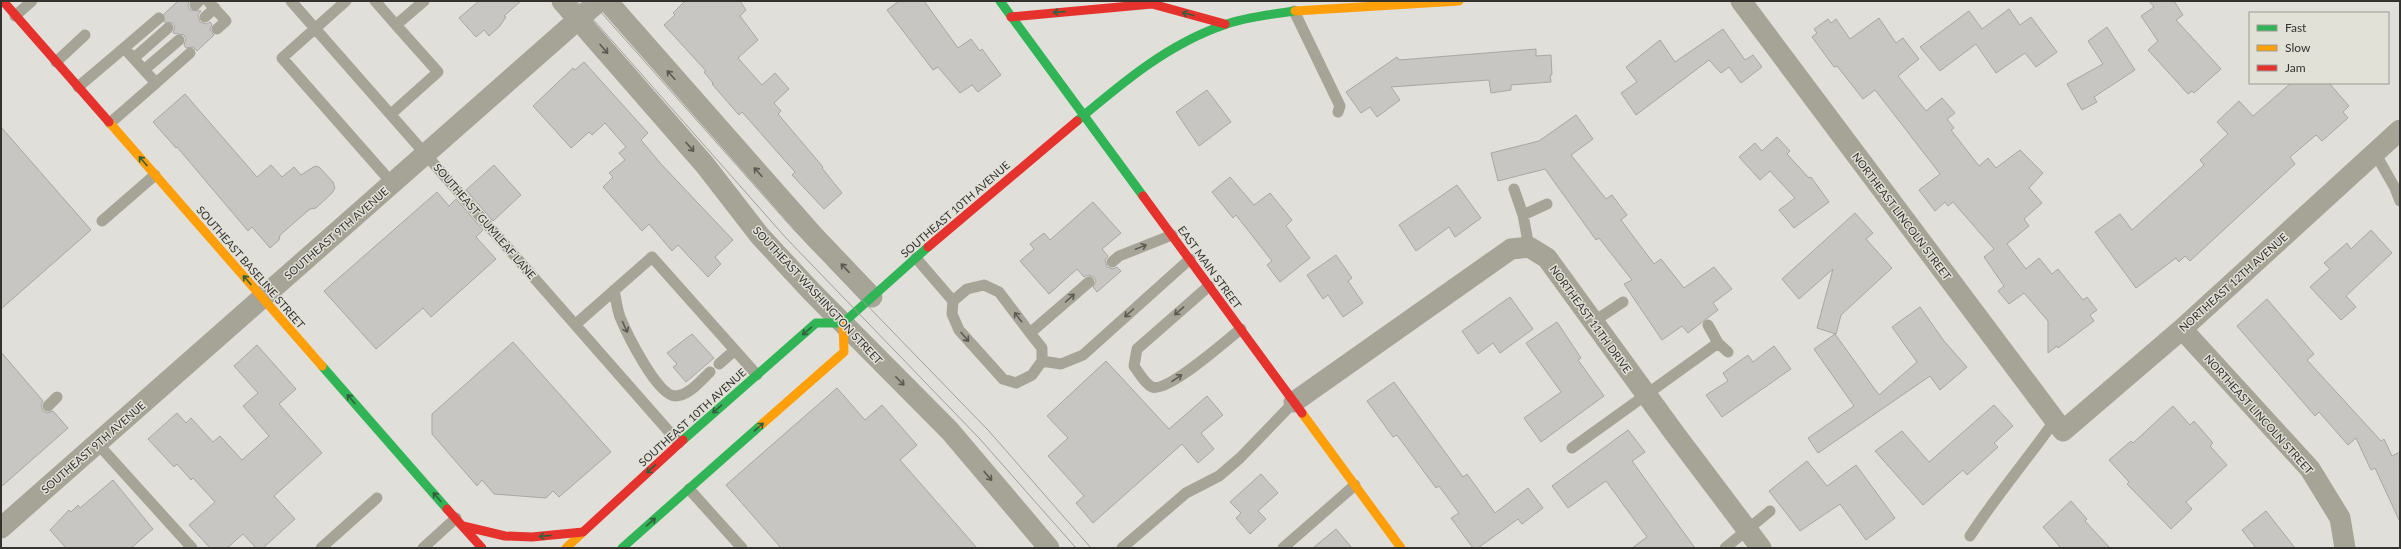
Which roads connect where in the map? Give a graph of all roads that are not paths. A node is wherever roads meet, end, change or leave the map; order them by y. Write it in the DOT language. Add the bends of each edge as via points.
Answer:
graph roads {
  1 [pos="3,1"];
  2 [pos="32,1"];
  3 [pos="291,1"];
  4 [pos="346,1"];
  5 [pos="375,1"];
  6 [pos="424,1"];
  7 [pos="562,1"];
  8 [pos="600,1"];
  9 [pos="607,1"];
  10 [pos="1000,1"];
  11 [pos="1459,1"];
  12 [pos="1741,1"];
  13 [pos="212,5"];
  14 [pos="1294,11"];
  15 [pos="15,16"];
  16 [pos="1011,16"];
  17 [pos="205,17"];
  18 [pos="159,18"];
  19 [pos="578,20"];
  20 [pos="1225,24"];
  21 [pos="396,25"];
  22 [pos="168,28"];
  23 [pos="315,28"];
  24 [pos="217,29"];
  25 [pos="85,35"];
  26 [pos="179,40"];
  27 [pos="124,48"];
  28 [pos="190,53"];
  29 [pos="134,58"];
  30 [pos="56,62"];
  31 [pos="144,70"];
  32 [pos="156,83"];
  33 [pos="78,87"];
  34 [pos="1338,112"];
  35 [pos="391,114"];
  36 [pos="1084,114"];
  37 [pos="110,124"];
  38 [pos="2400,130"];
  39 [pos="2374,153"];
  40 [pos="426,154"];
  41 [pos="155,175"];
  42 [pos="392,183"];
  43 [pos="1514,189"];
  44 [pos="2400,201"];
  45 [pos="1547,204"];
  46 [pos="1523,215"];
  47 [pos="102,221"];
  48 [pos="1172,235"];
  49 [pos="1529,247"];
  50 [pos="916,258"];
  51 [pos="1190,259"];
  52 [pos="1112,262"];
  53 [pos="1089,282"];
  54 [pos="1209,286"];
  55 [pos="614,290"];
  56 [pos="872,297"];
  57 [pos="263,298"];
  58 [pos="954,301"];
  59 [pos="1623,302"];
  60 [pos="1593,322"];
  61 [pos="843,323"];
  62 [pos="576,324"];
  63 [pos="1708,326"];
  64 [pos="1241,329"];
  65 [pos="2182,329"];
  66 [pos="1030,333"];
  67 [pos="1718,343"];
  68 [pos="735,350"];
  69 [pos="1728,352"];
  70 [pos="1042,361"];
  71 [pos="719,364"];
  72 [pos="710,372"];
  73 [pos="757,375"];
  74 [pos="1646,395"];
  75 [pos="57,397"];
  76 [pos="1294,402"];
  77 [pos="48,406"];
  78 [pos="2059,425"];
  79 [pos="97,443"];
  80 [pos="680,443"];
  81 [pos="1572,448"];
  82 [pos="1355,485"];
  83 [pos="689,489"];
  84 [pos="377,498"];
  85 [pos="1770,511"];
  86 [pos="460,522"];
  87 [pos="1,528"];
  88 [pos="1748,531"];
  89 [pos="583,532"];
  90 [pos="1970,536"];
  91 [pos="192,548"];
  92 [pos="321,548"];
  93 [pos="423,548"];
  94 [pos="482,548"];
  95 [pos="566,548"];
  96 [pos="622,548"];
  97 [pos="742,548"];
  98 [pos="1049,548"];
  99 [pos="1122,548"];
  100 [pos="1283,548"];
  101 [pos="1401,548"];
  102 [pos="1725,548"];
  103 [pos="1761,548"];
  104 [pos="2345,548"];
  1 -- 15 [label="main road, SOUTHEAST BASELINE STREET"];
  2 -- 15 [label="lane"];
  3 -- 23 [label="lane, SOUTHEAST GUMLEAF LANE"];
  4 -- 23 [label="lane"];
  5 -- 21 [label="lane"];
  6 -- 21 [label="lane"];
  7 -- 19 [label="street, SOUTHEAST WASHINGTON STREET"];
  8 -- 19 [label="street, SOUTHEAST 9TH AVENUE"];
  56 -- 9 [label="street, one-way" via="813,235"];
  10 -- 16 [label="main road, EAST MAIN STREET"];
  11 -- 14 [label="main road, SOUTHEAST 10TH AVENUE"];
  12 -- 78 [label="street, NORTHEAST LINCOLN STREET"];
  13 -- 17 [label="lane"];
  13 -- 24 [label="lane" via="226,21"];
  14 -- 20 [label="main road, SOUTHEAST 10TH AVENUE"];
  14 -- 34 [label="lane" via="1340,106"];
  15 -- 30 [label="main road, SOUTHEAST BASELINE STREET"];
  20 -- 16 [label="main road, one-way" via="1152,4"];
  16 -- 36 [label="main road, EAST MAIN STREET"];
  18 -- 27 [label="lane"];
  19 -- 40 [label="street, SOUTHEAST 9TH AVENUE"];
  19 -- 61 [label="street, SOUTHEAST WASHINGTON STREET, one-way" via="705,165 760,236"];
  20 -- 36 [label="main road, SOUTHEAST 10TH AVENUE" via="1197,35 1161,56"];
  21 -- 35 [label="lane" via="438,72"];
  22 -- 29 [label="lane"];
  23 -- 35 [label="lane, SOUTHEAST GUMLEAF LANE"];
  23 -- 42 [label="lane" via="282,58"];
  25 -- 30 [label="lane"];
  26 -- 31 [label="lane"];
  27 -- 29 [label="lane"];
  27 -- 33 [label="lane"];
  28 -- 32 [label="lane"];
  29 -- 31 [label="lane"];
  30 -- 33 [label="main road, SOUTHEAST BASELINE STREET"];
  31 -- 32 [label="lane"];
  32 -- 37 [label="lane"];
  33 -- 37 [label="main road, SOUTHEAST BASELINE STREET"];
  35 -- 40 [label="lane, SOUTHEAST GUMLEAF LANE"];
  36 -- 48 [label="main road, EAST MAIN STREET"];
  36 -- 50 [label="main road, SOUTHEAST 10TH AVENUE"];
  41 -- 37 [label="main road, SOUTHEAST BASELINE STREET, one-way"];
  38 -- 39 [label="street, NORTHEAST 12TH AVENUE"];
  39 -- 44 [label="lane"];
  39 -- 65 [label="street, NORTHEAST 12TH AVENUE"];
  40 -- 42 [label="street, SOUTHEAST 9TH AVENUE"];
  40 -- 62 [label="lane, SOUTHEAST GUMLEAF LANE"];
  41 -- 47 [label="lane"];
  57 -- 41 [label="main road, SOUTHEAST BASELINE STREET, one-way"];
  42 -- 57 [label="street, SOUTHEAST 9TH AVENUE"];
  43 -- 46 [label="lane"];
  45 -- 46 [label="lane"];
  46 -- 49 [label="lane"];
  48 -- 51 [label="main road, EAST MAIN STREET"];
  52 -- 48 [label="lane, one-way" via="1119,256"];
  49 -- 60 [label="street, NORTHEAST 11TH DRIVE" via="1547,258"];
  49 -- 76 [label="street" via="1511,249"];
  50 -- 56 [label="main road, SOUTHEAST 10TH AVENUE"];
  50 -- 58 [label="lane"];
  51 -- 54 [label="main road, EAST MAIN STREET"];
  51 -- 70 [label="lane, one-way" via="1083,355 1061,364"];
  66 -- 53 [label="lane, one-way"];
  54 -- 64 [label="main road, EAST MAIN STREET"];
  54 -- 64 [label="lane, one-way" via="1137,349 1134,366 1140,376 1152,387 1161,388 1176,380"];
  55 -- 62 [label="lane"];
  55 -- 68 [label="lane" via="652,257"];
  55 -- 72 [label="lane, one-way" via="620,316 633,344 663,391 675,396 681,395"];
  56 -- 61 [label="main road, SOUTHEAST 10TH AVENUE"];
  57 -- 79 [label="street, SOUTHEAST 9TH AVENUE"];
  86 -- 57 [label="main road, SOUTHEAST BASELINE STREET, one-way"];
  66 -- 58 [label="lane, one-way" via="999,292 984,285 966,289"];
  58 -- 70 [label="lane, one-way" via="952,314 959,330 1003,380 1016,383 1032,375"];
  59 -- 60 [label="lane"];
  60 -- 74 [label="street, NORTHEAST 11TH DRIVE"];
  61 -- 73 [label="main road, SOUTHEAST 10TH AVENUE, one-way" via="816,323"];
  83 -- 61 [label="main road, one-way" via="844,352"];
  61 -- 98 [label="street, SOUTHEAST WASHINGTON STREET, one-way" via="950,432"];
  62 -- 80 [label="lane, SOUTHEAST GUMLEAF LANE"];
  63 -- 67 [label="lane"];
  64 -- 76 [label="main road, EAST MAIN STREET"];
  65 -- 78 [label="street, NORTHEAST 12TH AVENUE"];
  65 -- 104 [label="street, NORTHEAST LINCOLN STREET" via="2310,469 2340,518"];
  66 -- 70 [label="lane" via="1042,348"];
  67 -- 69 [label="lane"];
  67 -- 74 [label="lane"];
  68 -- 71 [label="lane"];
  68 -- 73 [label="lane"];
  73 -- 80 [label="main road, SOUTHEAST 10TH AVENUE, one-way"];
  74 -- 81 [label="lane"];
  74 -- 88 [label="street, NORTHEAST 11TH DRIVE"];
  75 -- 77 [label="lane"];
  76 -- 82 [label="main road, EAST MAIN STREET"];
  76 -- 99 [label="lane" via="1235,462 1218,476 1186,493"];
  78 -- 90 [label="lane" via="1997,495"];
  79 -- 87 [label="street, SOUTHEAST 9TH AVENUE"];
  79 -- 91 [label="lane"];
  80 -- 89 [label="main road, SOUTHEAST 10TH AVENUE, one-way"];
  82 -- 100 [label="lane"];
  82 -- 101 [label="main road, EAST MAIN STREET"];
  96 -- 83 [label="main road, one-way"];
  83 -- 97 [label="lane"];
  84 -- 92 [label="lane"];
  85 -- 88 [label="lane"];
  89 -- 86 [label="main road, one-way" via="525,537 505,536"];
  86 -- 93 [label="lane"];
  86 -- 94 [label="main road, SOUTHEAST BASELINE STREET"];
  88 -- 102 [label="lane"];
  88 -- 103 [label="street, NORTHEAST 11TH DRIVE"];
  89 -- 95 [label="main road, SOUTHEAST 10TH AVENUE"];
}
